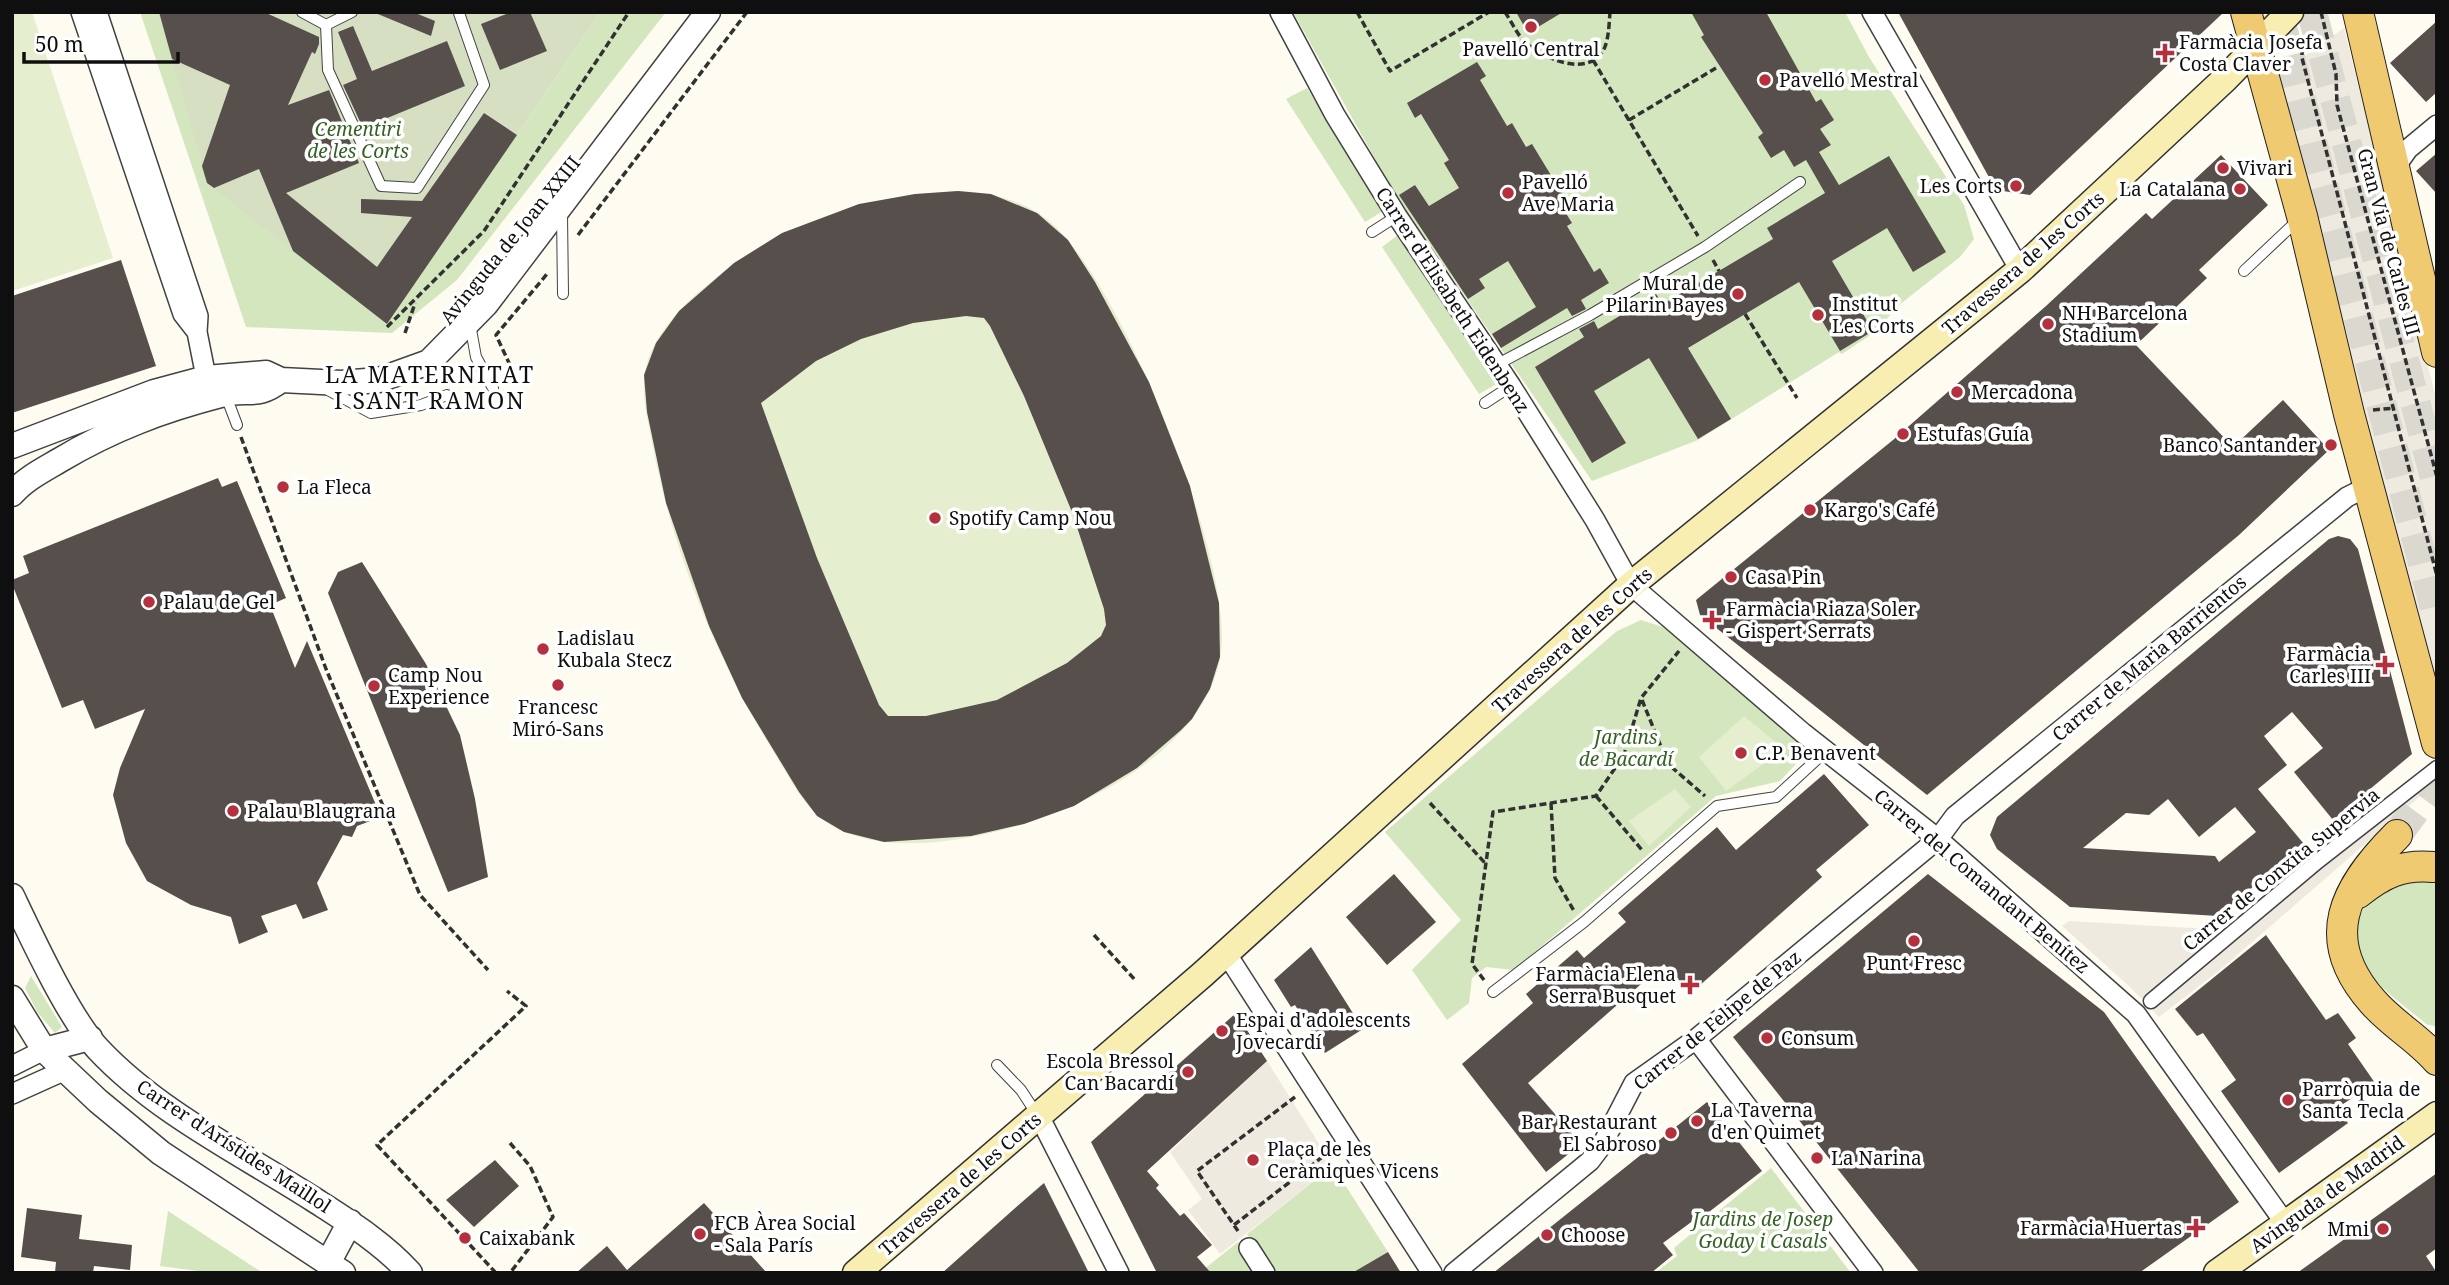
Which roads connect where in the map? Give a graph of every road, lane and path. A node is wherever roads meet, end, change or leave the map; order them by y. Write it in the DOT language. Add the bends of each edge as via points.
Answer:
graph roads {
  1 [pos="81,12"];
  2 [pos="97,12"];
  3 [pos="302,12"];
  4 [pos="352,12"];
  5 [pos="459,12"];
  6 [pos="629,12"];
  7 [pos="708,12"];
  8 [pos="747,12"];
  9 [pos="1280,12"];
  10 [pos="1357,12"];
  11 [pos="1489,12"];
  12 [pos="1506,12"];
  13 [pos="1609,12"];
  14 [pos="1872,12"];
  15 [pos="2246,12"];
  16 [pos="2290,12"];
  17 [pos="2321,12"];
  18 [pos="2358,12"];
  19 [pos="326,24"];
  20 [pos="2302,48"];
  21 [pos="2255,49"];
  22 [pos="1593,60"];
  23 [pos="1716,68"];
  24 [pos="1629,120"];
  25 [pos="2437,125"];
  26 [pos="2393,170"];
  27 [pos="1800,182"];
  28 [pos="562,205"];
  29 [pos="1397,216"];
  30 [pos="2302,216"];
  31 [pos="1372,232"];
  32 [pos="1705,247"];
  33 [pos="563,255"];
  34 [pos="2020,270"];
  35 [pos="1719,271"];
  36 [pos="2244,271"];
  37 [pos="563,293"];
  38 [pos="416,301"];
  39 [pos="2431,311"];
  40 [pos="1745,314"];
  41 [pos="470,320"];
  42 [pos="387,327"];
  43 [pos="197,332"];
  44 [pos="405,333"];
  45 [pos="2437,352"];
  46 [pos="510,365"];
  47 [pos="1496,365"];
  48 [pos="315,383"];
  49 [pos="1511,386"];
  50 [pos="493,388"];
  51 [pos="214,390"];
  52 [pos="447,395"];
  53 [pos="1797,398"];
  54 [pos="1485,403"];
  55 [pos="2395,408"];
  56 [pos="2361,411"];
  57 [pos="237,425"];
  58 [pos="12,446"];
  59 [pos="2437,477"];
  60 [pos="2370,486"];
  61 [pos="12,495"];
  62 [pos="2437,576"];
  63 [pos="1631,585"];
  64 [pos="1680,651"];
  65 [pos="1641,698"];
  66 [pos="2437,743"];
  67 [pos="1826,751"];
  68 [pos="2437,768"];
  69 [pos="1596,796"];
  70 [pos="1705,796"];
  71 [pos="1430,803"];
  72 [pos="1551,803"];
  73 [pos="2397,835"];
  74 [pos="1938,839"];
  75 [pos="1642,850"];
  76 [pos="1486,864"];
  77 [pos="2434,867"];
  78 [pos="12,896"];
  79 [pos="2350,899"];
  80 [pos="1574,912"];
  81 [pos="1094,935"];
  82 [pos="1226,953"];
  83 [pos="488,970"];
  84 [pos="1136,981"];
  85 [pos="507,991"];
  86 [pos="1493,992"];
  87 [pos="12,998"];
  88 [pos="2151,1001"];
  89 [pos="2426,1038"];
  90 [pos="1696,1040"];
  91 [pos="94,1044"];
  92 [pos="44,1050"];
  93 [pos="2437,1060"];
  94 [pos="997,1065"];
  95 [pos="12,1066"];
  96 [pos="64,1071"];
  97 [pos="12,1094"];
  98 [pos="1296,1096"];
  99 [pos="2437,1115"];
  100 [pos="1039,1116"];
  101 [pos="510,1143"];
  102 [pos="1330,1152"];
  103 [pos="350,1223"];
  104 [pos="2285,1223"];
  105 [pos="1234,1225"];
  106 [pos="1245,1243"];
  107 [pos="329,1269"];
  108 [pos="410,1273"];
  109 [pos="496,1273"];
  110 [pos="510,1273"];
  111 [pos="856,1273"];
  112 [pos="1119,1273"];
  113 [pos="1265,1273"];
  114 [pos="1433,1273"];
  115 [pos="1454,1273"];
  116 [pos="1873,1273"];
  117 [pos="2217,1273"];
  1 -- 43 [label="street" via="183,314"];
  2 -- 43 [label="street" via="198,316"];
  3 -- 19 [label="lane"];
  4 -- 19 [label="lane"];
  5 -- 19 [label="lane" via="484,85 417,188 381,186 328,70"];
  6 -- 38 [label="path" via="484,231"];
  7 -- 28 [label="street, Avinguda de Joan XXIII"];
  8 -- 33 [label="path"];
  9 -- 29 [label="street, Carrer d'Elisabeth Eidenbenz" via="1335,115"];
  10 -- 11 [label="path" via="1390,71"];
  12 -- 22 [label="path" via="1523,40 1550,57 1574,64"];
  13 -- 22 [label="path" via="1604,49"];
  14 -- 34 [label="street"];
  15 -- 21 [label="main road"];
  16 -- 21 [label="main road, Travessera de les Corts"];
  17 -- 59 [label="path, Gran Via de Carles III" via="2336,74 2337,105"];
  18 -- 26 [label="main road"];
  20 -- 55 [label="path, Gran Via de Carles III"];
  21 -- 30 [label="main road"];
  21 -- 34 [label="main road, Travessera de les Corts"];
  22 -- 24 [label="path"];
  23 -- 24 [label="path"];
  24 -- 32 [label="path"];
  25 -- 26 [label="street" via="2408,149"];
  26 -- 39 [label="main road"];
  27 -- 32 [label="lane"];
  28 -- 33 [label="lane"];
  28 -- 41 [label="street, Avinguda de Joan XXIII"];
  29 -- 31 [label="lane"];
  29 -- 47 [label="street, Carrer d'Elisabeth Eidenbenz"];
  30 -- 36 [label="lane"];
  30 -- 60 [label="main road"];
  32 -- 35 [label="path"];
  32 -- 47 [label="lane"];
  33 -- 37 [label="lane"];
  33 -- 46 [label="path" via="496,335"];
  34 -- 63 [label="main road, Travessera de les Corts"];
  38 -- 42 [label="path"];
  38 -- 44 [label="path"];
  39 -- 45 [label="main road"];
  40 -- 53 [label="path"];
  41 -- 48 [label="street, Avinguda de Joan XXIII" via="429,362 379,380"];
  41 -- 50 [label="lane" via="476,357"];
  43 -- 51 [label="street"];
  47 -- 49 [label="street, Carrer d'Elisabeth Eidenbenz"];
  48 -- 51 [label="street, Avinguda de Joan XXIII" via="282,380 266,373"];
  48 -- 52 [label="lane" via="371,413 421,405"];
  49 -- 54 [label="lane"];
  49 -- 63 [label="street, Carrer d'Elisabeth Eidenbenz"];
  51 -- 57 [label="lane"];
  51 -- 58 [label="street, Avinguda de Joan XXIII" via="154,391"];
  51 -- 61 [label="street, Avinguda de Joan XXIII" via="100,436 27,480"];
  55 -- 56 [label="path"];
  55 -- 62 [label="path, Gran Via de Carles III"];
  57 -- 83 [label="path" via="326,669 420,895"];
  60 -- 66 [label="main road"];
  60 -- 74 [label="street, Carrer de Maria Barrientos" via="2347,497 2196,617 1955,816"];
  63 -- 67 [label="street, Carrer del Comandant Benítez"];
  63 -- 82 [label="main road, Travessera de les Corts"];
  64 -- 65 [label="path"];
  65 -- 69 [label="path" via="1624,755"];
  65 -- 70 [label="path" via="1668,764"];
  67 -- 74 [label="street, Carrer del Comandant Benítez"];
  67 -- 86 [label="lane" via="1776,797 1717,806 1584,922"];
  68 -- 88 [label="street, Carrer de Conxita Supervia"];
  69 -- 72 [label="path"];
  69 -- 75 [label="path"];
  71 -- 76 [label="path"];
  72 -- 76 [label="path" via="1493,813"];
  72 -- 80 [label="path" via="1555,878"];
  73 -- 79 [label="main road" via="2378,853"];
  74 -- 90 [label="street, Carrer de Felipe de Paz"];
  74 -- 104 [label="street, Carrer del Comandant Benítez" via="2136,1014"];
  76 -- 86 [label="path" via="1472,964"];
  77 -- 79 [label="main road" via="2404,866 2388,872"];
  78 -- 91 [label="street, Carrer d'Arístides Maillol"];
  79 -- 89 [label="main road" via="2340,940 2344,960 2372,1002"];
  81 -- 84 [label="path"];
  82 -- 100 [label="main road, Travessera de les Corts"];
  82 -- 114 [label="street"];
  85 -- 109 [label="path" via="526,1006 377,1145"];
  87 -- 92 [label="street, Carrer d'Arístides Maillol"];
  89 -- 93 [label="main road"];
  90 -- 115 [label="street, Carrer de Felipe de Paz" via="1634,1083 1590,1161"];
  90 -- 116 [label="street"];
  91 -- 92 [label="street"];
  91 -- 96 [label="street"];
  91 -- 103 [label="street, Carrer d'Arístides Maillol" via="173,1111"];
  92 -- 95 [label="street"];
  92 -- 96 [label="street, Carrer d'Arístides Maillol"];
  94 -- 100 [label="lane"];
  96 -- 97 [label="street"];
  96 -- 107 [label="street, Carrer d'Arístides Maillol" via="161,1153"];
  98 -- 105 [label="path" via="1197,1171"];
  99 -- 104 [label="main road, Avinguda de Madrid"];
  100 -- 111 [label="main road, Travessera de les Corts"];
  100 -- 112 [label="street"];
  101 -- 110 [label="path" via="530,1167 553,1217"];
  102 -- 105 [label="path"];
  103 -- 107 [label="street"];
  103 -- 108 [label="street, Carrer d'Arístides Maillol"];
  104 -- 117 [label="main road, Avinguda de Madrid"];
  105 -- 106 [label="path"];
  106 -- 113 [label="street"];
}
